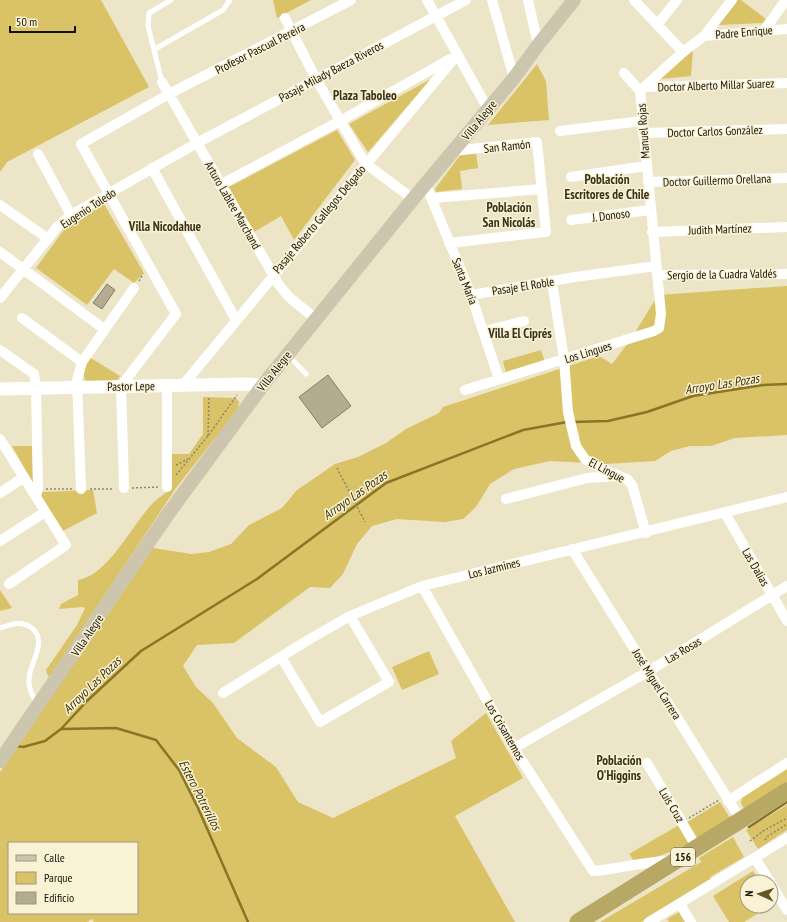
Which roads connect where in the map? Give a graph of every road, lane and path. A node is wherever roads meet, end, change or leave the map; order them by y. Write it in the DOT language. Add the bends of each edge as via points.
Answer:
graph roads {
  1 [pos="171,0"];
  2 [pos="230,0"];
  3 [pos="351,0"];
  4 [pos="427,0"];
  5 [pos="466,0"];
  6 [pos="492,0"];
  7 [pos="528,0"];
  8 [pos="574,0"];
  9 [pos="634,0"];
  10 [pos="677,0"];
  11 [pos="732,0"];
  12 [pos="786,0"];
  13 [pos="436,16"];
  14 [pos="285,18"];
  15 [pos="657,25"];
  16 [pos="765,29"];
  17 [pos="787,29"];
  18 [pos="292,32"];
  19 [pos="704,36"];
  20 [pos="538,45"];
  21 [pos="154,49"];
  22 [pos="683,52"];
  23 [pos="457,55"];
  24 [pos="624,73"];
  25 [pos="514,78"];
  26 [pos="316,79"];
  27 [pos="162,82"];
  28 [pos="787,83"];
  29 [pos="643,89"];
  30 [pos="169,94"];
  31 [pos="488,109"];
  32 [pos="340,121"];
  33 [pos="642,121"];
  34 [pos="787,129"];
  35 [pos="560,131"];
  36 [pos="643,133"];
  37 [pos="197,143"];
  38 [pos="453,151"];
  39 [pos="38,154"];
  40 [pos="366,163"];
  41 [pos="646,166"];
  42 [pos="152,168"];
  43 [pos="571,177"];
  44 [pos="787,178"];
  45 [pos="648,182"];
  46 [pos="220,184"];
  47 [pos="426,185"];
  48 [pos="542,189"];
  49 [pos="108,194"];
  50 [pos="432,198"];
  51 [pos="413,199"];
  52 [pos="0,205"];
  53 [pos="650,210"];
  54 [pos="71,215"];
  55 [pos="571,220"];
  56 [pos="787,227"];
  57 [pos="652,232"];
  58 [pos="47,238"];
  59 [pos="449,243"];
  60 [pos="0,252"];
  61 [pos="149,266"];
  62 [pos="23,269"];
  63 [pos="656,271"];
  64 [pos="273,274"];
  65 [pos="786,274"];
  66 [pos="575,277"];
  67 [pos="552,282"];
  68 [pos="134,288"];
  69 [pos="472,295"];
  70 [pos="0,298"];
  71 [pos="22,318"];
  72 [pos="316,319"];
  73 [pos="236,320"];
  74 [pos="524,321"];
  75 [pos="104,329"];
  76 [pos="485,332"];
  77 [pos="0,350"];
  78 [pos="287,354"];
  79 [pos="564,359"];
  80 [pos="82,362"];
  81 [pos="306,374"];
  82 [pos="499,380"];
  83 [pos="209,384"];
  84 [pos="244,384"];
  85 [pos="166,385"];
  86 [pos="183,385"];
  87 [pos="263,385"];
  88 [pos="121,386"];
  89 [pos="78,387"];
  90 [pos="36,388"];
  91 [pos="0,389"];
  92 [pos="465,390"];
  93 [pos="208,436"];
  94 [pos="1,442"];
  95 [pos="190,457"];
  96 [pos="337,468"];
  97 [pos="167,470"];
  98 [pos="619,476"];
  99 [pos="24,477"];
  100 [pos="167,487"];
  101 [pos="124,488"];
  102 [pos="81,489"];
  103 [pos="0,493"];
  104 [pos="36,493"];
  105 [pos="787,497"];
  106 [pos="506,499"];
  107 [pos="45,512"];
  108 [pos="725,512"];
  109 [pos="365,522"];
  110 [pos="646,533"];
  111 [pos="0,541"];
  112 [pos="572,549"];
  113 [pos="9,584"];
  114 [pos="422,586"];
  115 [pos="787,586"];
  116 [pos="772,595"];
  117 [pos="350,616"];
  118 [pos="787,620"];
  119 [pos="0,628"];
  120 [pos="281,657"];
  121 [pos="648,671"];
  122 [pos="223,693"];
  123 [pos="38,708"];
  124 [pos="514,748"];
  125 [pos="0,761"];
  126 [pos="647,763"];
  127 [pos="787,763"];
  128 [pos="787,791"];
  129 [pos="727,799"];
  130 [pos="787,818"];
  131 [pos="741,820"];
  132 [pos="682,822"];
  133 [pos="787,838"];
  134 [pos="750,841"];
  135 [pos="697,848"];
  136 [pos="755,858"];
  137 [pos="676,861"];
  138 [pos="765,874"];
  139 [pos="779,897"];
  140 [pos="680,904"];
  141 [pos="787,910"];
  142 [pos="578,922"];
  143 [pos="650,922"];
  144 [pos="691,922"];
  1 -- 21 [label="lane" via="149,13 148,26"];
  2 -- 21 [label="lane" via="223,10"];
  3 -- 18 [label="street, Profesor Pascual Pereira"];
  4 -- 13 [label="street"];
  5 -- 13 [label="street, Pasaje Milady Baeza Riveros"];
  6 -- 25 [label="street"];
  7 -- 20 [label="street"];
  8 -- 20 [label="main road, Villa Alegre"];
  9 -- 15 [label="street"];
  10 -- 15 [label="street"];
  11 -- 19 [label="street"];
  12 -- 16 [label="street"];
  13 -- 23 [label="street"];
  13 -- 26 [label="street, Pasaje Milady Baeza Riveros"];
  14 -- 18 [label="street"];
  15 -- 22 [label="street"];
  16 -- 17 [label="street, Padre Enrique"];
  16 -- 19 [label="street, Padre Enrique"];
  18 -- 26 [label="street"];
  18 -- 30 [label="street, Profesor Pascual Pereira"];
  19 -- 22 [label="street, Padre Enrique"];
  20 -- 25 [label="main road, Villa Alegre"];
  21 -- 27 [label="lane"];
  22 -- 29 [label="street, Manuel Rojas"];
  23 -- 31 [label="street"];
  23 -- 32 [label="street"];
  23 -- 40 [label="street, Pasaje Roberto Gallegos Delgado"];
  24 -- 29 [label="street"];
  25 -- 31 [label="main road, Villa Alegre"];
  26 -- 32 [label="street"];
  26 -- 37 [label="street, Pasaje Milady Baeza Riveros"];
  27 -- 30 [label="street, Arturo Lablee Marchand"];
  28 -- 29 [label="street, Doctor Alberto Millar Suarez"];
  29 -- 33 [label="street, Manuel Rojas"];
  30 -- 37 [label="street, Arturo Lablee Marchand"];
  30 -- 49 [label="street, Profesor Pascual Pereira" via="81,144"];
  31 -- 38 [label="main road, Villa Alegre"];
  32 -- 40 [label="street"];
  32 -- 46 [label="street"];
  33 -- 35 [label="street"];
  33 -- 36 [label="street, Manuel Rojas"];
  34 -- 36 [label="street, Doctor Carlos González"];
  36 -- 41 [label="street, Manuel Rojas"];
  37 -- 42 [label="street, Eugenio Toledo"];
  37 -- 46 [label="street, Arturo Lablee Marchand"];
  38 -- 47 [label="main road, Villa Alegre"];
  38 -- 48 [label="street, San Ramón" via="537,142"];
  39 -- 54 [label="street"];
  40 -- 51 [label="street"];
  40 -- 64 [label="street, Pasaje Roberto Gallegos Delgado"];
  41 -- 43 [label="street"];
  41 -- 45 [label="street, Manuel Rojas"];
  42 -- 49 [label="street, Eugenio Toledo"];
  42 -- 73 [label="street"];
  44 -- 45 [label="street, Doctor Guillermo Orellana"];
  45 -- 53 [label="street, Manuel Rojas"];
  46 -- 64 [label="street, Arturo Lablee Marchand"];
  47 -- 50 [label="street, Santa María"];
  47 -- 51 [label="main road, Villa Alegre"];
  48 -- 50 [label="street"];
  48 -- 59 [label="street" via="546,232"];
  49 -- 54 [label="street, Eugenio Toledo"];
  49 -- 61 [label="street"];
  50 -- 59 [label="street, Santa María"];
  51 -- 72 [label="main road, Villa Alegre"];
  52 -- 58 [label="street"];
  53 -- 55 [label="street, J. Donoso"];
  53 -- 57 [label="street, Manuel Rojas"];
  54 -- 58 [label="street, Eugenio Toledo"];
  56 -- 57 [label="street, Judith Martínez"];
  57 -- 63 [label="street, Manuel Rojas"];
  58 -- 62 [label="street, Eugenio Toledo"];
  59 -- 69 [label="street, Santa María"];
  60 -- 62 [label="street"];
  61 -- 68 [label="path"];
  61 -- 88 [label="street" via="176,314"];
  62 -- 70 [label="street, Eugenio Toledo"];
  62 -- 75 [label="street"];
  63 -- 65 [label="street, Sergio de la Cuadra Valdés"];
  63 -- 66 [label="street, Sergio de la Cuadra Valdés"];
  63 -- 79 [label="street, Los Lingues" via="661,314 659,328"];
  64 -- 72 [label="street, Arturo Lablee Marchand" via="289,297"];
  64 -- 73 [label="street, Pasaje Roberto Gallegos Delgado"];
  66 -- 67 [label="street, Pasaje El Roble"];
  67 -- 69 [label="street, Pasaje El Roble"];
  67 -- 79 [label="street, El Lingue"];
  68 -- 75 [label="street"];
  69 -- 76 [label="street, Santa María"];
  71 -- 80 [label="street"];
  72 -- 78 [label="main road, Villa Alegre"];
  73 -- 86 [label="street, Pasaje Roberto Gallegos Delgado"];
  74 -- 76 [label="street"];
  75 -- 80 [label="street"];
  76 -- 82 [label="street, Santa María"];
  77 -- 90 [label="street" via="34,374"];
  78 -- 81 [label="lane"];
  78 -- 87 [label="main road, Villa Alegre"];
  79 -- 82 [label="street, Los Lingues"];
  79 -- 98 [label="street, El Lingue" via="568,412 576,446 585,459"];
  80 -- 89 [label="street" via="77,380"];
  82 -- 92 [label="street, Los Lingues"];
  83 -- 84 [label="street, Pastor Lepe"];
  83 -- 86 [label="street, Pastor Lepe"];
  83 -- 93 [label="path"];
  84 -- 87 [label="street, Pastor Lepe"];
  84 -- 93 [label="path"];
  85 -- 86 [label="street, Pastor Lepe"];
  85 -- 88 [label="street, Pastor Lepe"];
  85 -- 97 [label="street"];
  87 -- 123 [label="main road, Villa Alegre" via="168,514"];
  88 -- 89 [label="street, Pastor Lepe"];
  88 -- 101 [label="street"];
  89 -- 90 [label="street, Pastor Lepe"];
  89 -- 102 [label="street"];
  90 -- 91 [label="street, Pastor Lepe"];
  90 -- 104 [label="street"];
  93 -- 95 [label="path"];
  94 -- 99 [label="street"];
  95 -- 97 [label="path"];
  95 -- 100 [label="path"];
  96 -- 109 [label="path"];
  97 -- 100 [label="street"];
  98 -- 106 [label="street" via="587,478"];
  98 -- 110 [label="street, El Lingue" via="627,479 632,485"];
  99 -- 103 [label="street"];
  99 -- 104 [label="street"];
  100 -- 101 [label="path"];
  101 -- 102 [label="path"];
  102 -- 104 [label="path"];
  104 -- 107 [label="street"];
  105 -- 108 [label="street, Los Jazmines"];
  107 -- 111 [label="street"];
  107 -- 113 [label="street" via="66,545"];
  108 -- 110 [label="street, Los Jazmines"];
  108 -- 116 [label="street, Las Dalias"];
  110 -- 112 [label="street, Los Jazmines"];
  112 -- 114 [label="street, Los Jazmines"];
  112 -- 121 [label="street, José MIguel Carrera"];
  114 -- 117 [label="street, Los Jazmines"];
  114 -- 124 [label="street, Los Crisantemos"];
  115 -- 116 [label="street, Las Rosas"];
  116 -- 118 [label="street, Las Dalias"];
  116 -- 121 [label="street, Las Rosas"];
  117 -- 120 [label="street, Los Jazmines"];
  117 -- 120 [label="street" via="389,682 320,722"];
  119 -- 123 [label="lane" via="21,622 34,630 38,637 28,680"];
  120 -- 122 [label="street, Los Jazmines"];
  121 -- 124 [label="street, Las Rosas"];
  121 -- 129 [label="street, José MIguel Carrera"];
  123 -- 125 [label="main road, Villa Alegre"];
  124 -- 137 [label="street, Los Crisantemos" via="593,871 657,861"];
  126 -- 132 [label="street, Luis Cruz"];
  127 -- 129 [label="street"];
  128 -- 131 [label="highway, 156"];
  129 -- 131 [label="street, José MIguel Carrera"];
  129 -- 132 [label="path"];
  130 -- 134 [label="path"];
  131 -- 135 [label="highway, 156"];
  132 -- 135 [label="street, Luis Cruz"];
  133 -- 136 [label="street"];
  135 -- 137 [label="highway, 156"];
  136 -- 138 [label="street"];
  136 -- 140 [label="street"];
  137 -- 142 [label="highway, 156"];
  139 -- 141 [label="street"];
  140 -- 143 [label="street"];
  140 -- 144 [label="street"];
}
